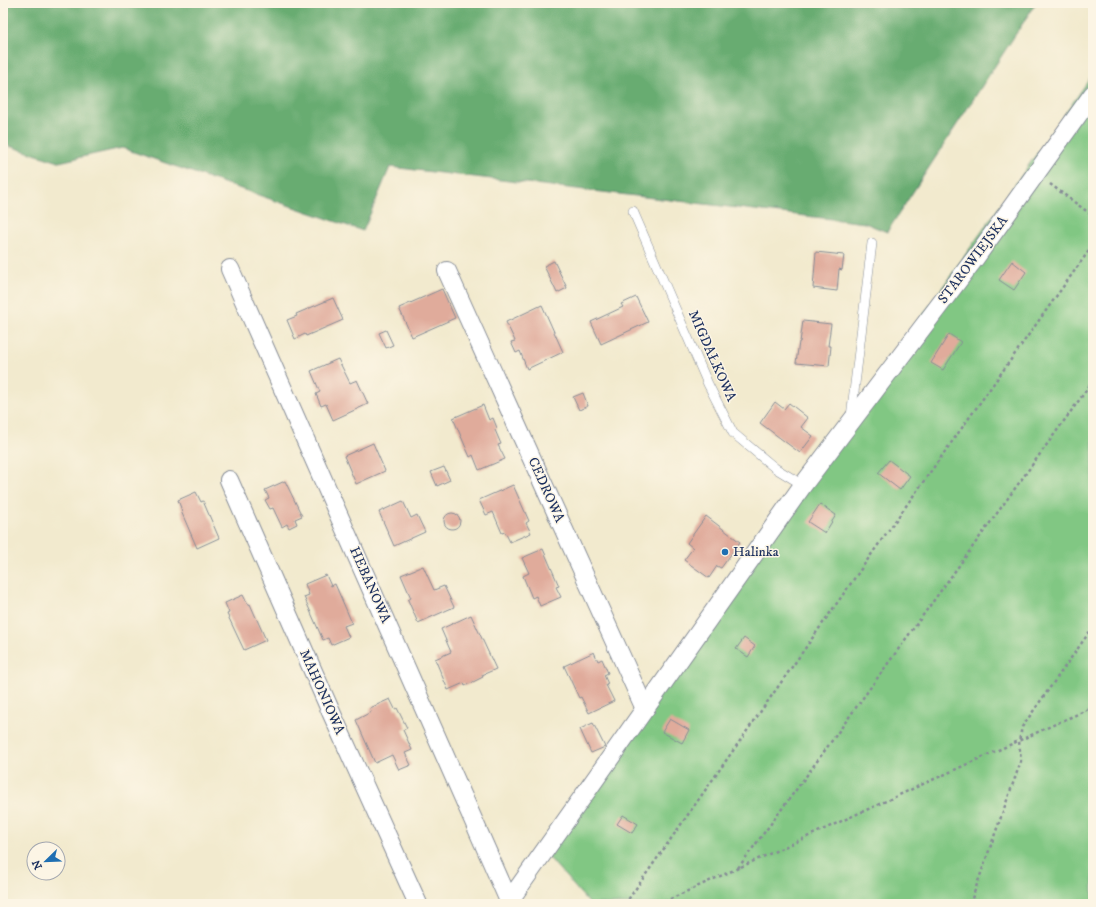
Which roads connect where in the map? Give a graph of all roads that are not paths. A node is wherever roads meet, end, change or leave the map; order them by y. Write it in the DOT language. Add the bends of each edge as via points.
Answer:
graph roads {
  1 [pos="1093,94"];
  2 [pos="633,211"];
  3 [pos="872,243"];
  4 [pos="230,269"];
  5 [pos="447,271"];
  6 [pos="850,423"];
  7 [pos="229,480"];
  8 [pos="803,485"];
  9 [pos="645,709"];
  10 [pos="508,903"];
  11 [pos="418,904"];
  1 -- 6 [label="street, STAROWIEJSKA" via="976,257"];
  2 -- 8 [label="lane, MIGDAŁKOWA" via="708,384 733,433 775,468"];
  3 -- 6 [label="lane"];
  4 -- 10 [label="street, HEBANOWA"];
  5 -- 9 [label="street, CEDROWA"];
  6 -- 8 [label="street, STAROWIEJSKA"];
  7 -- 11 [label="street, MAHONIOWA"];
  8 -- 9 [label="street, STAROWIEJSKA"];
  9 -- 10 [label="street, STAROWIEJSKA"];
}
